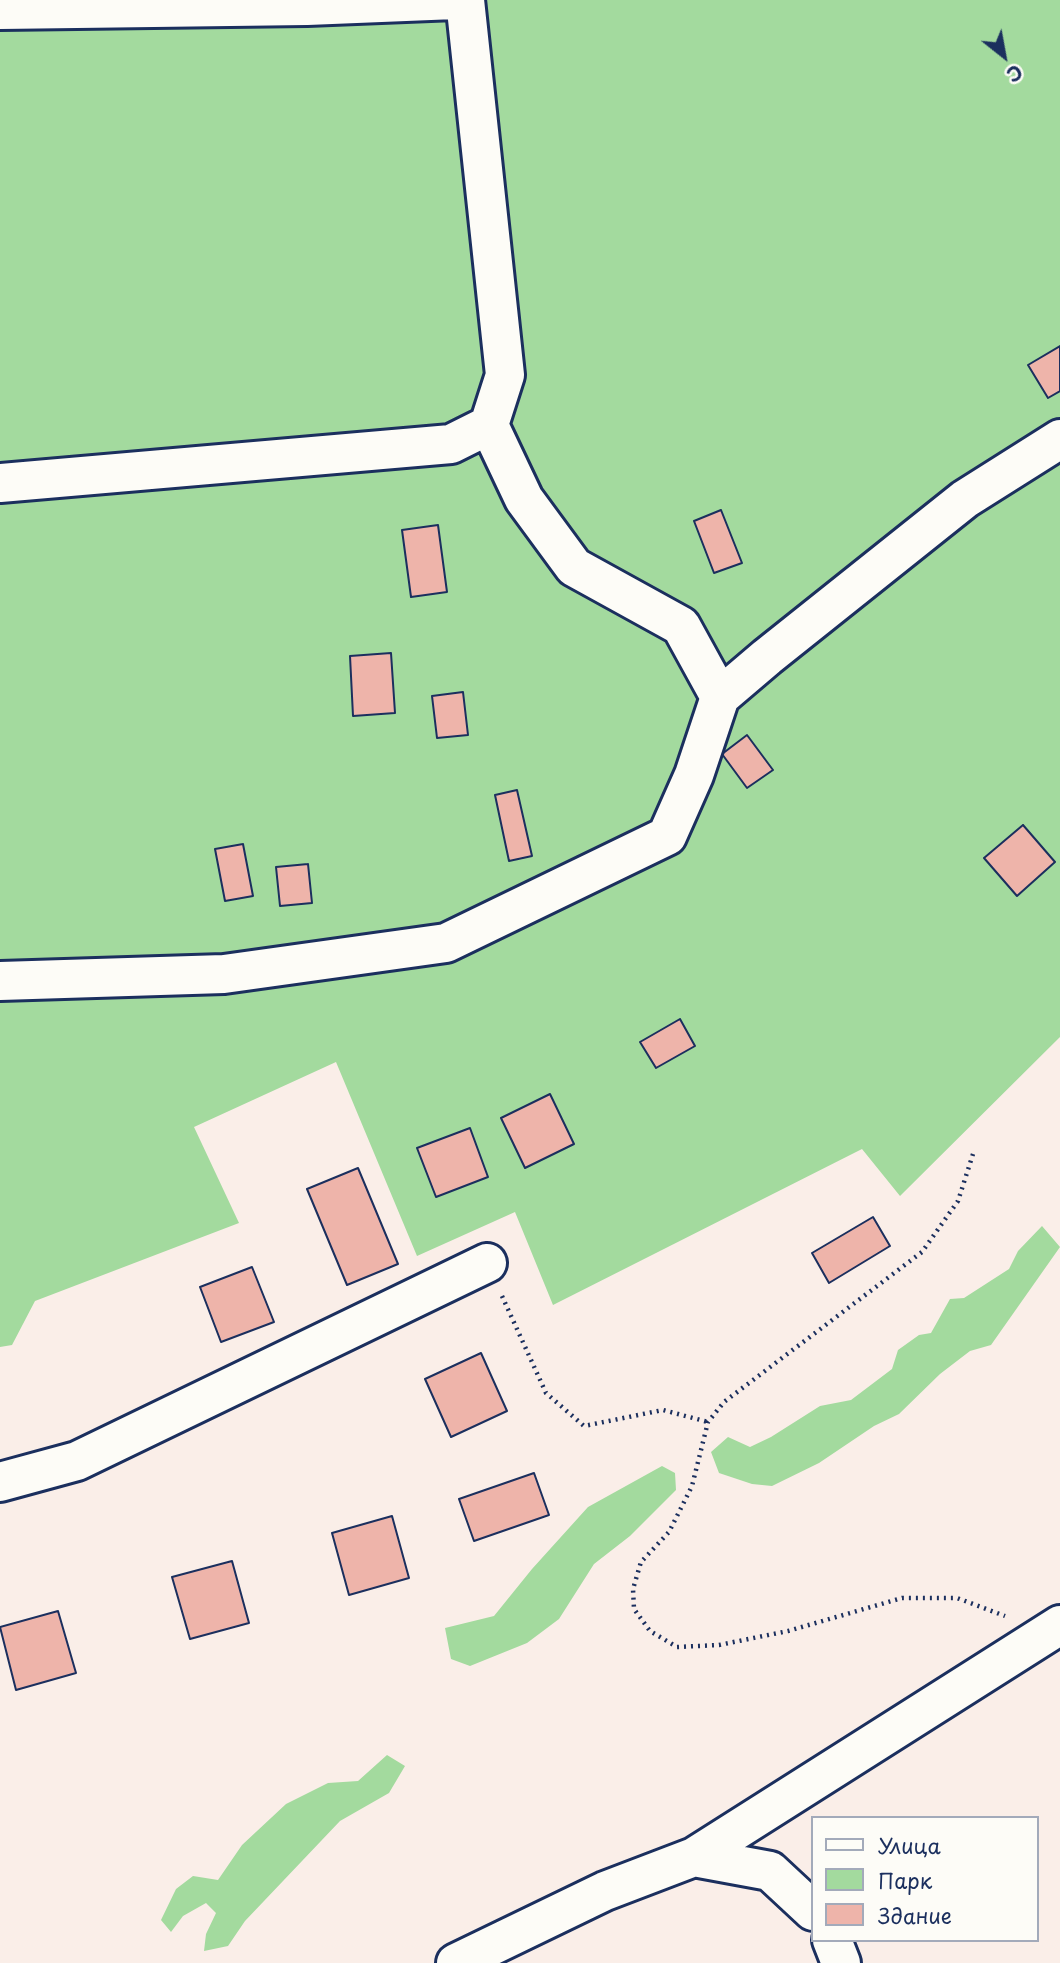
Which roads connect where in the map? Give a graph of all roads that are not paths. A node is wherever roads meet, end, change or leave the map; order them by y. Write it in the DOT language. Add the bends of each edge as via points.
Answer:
graph roads {
  1 [pos="455,0"];
  2 [pos="465,0"];
  3 [pos="0,10"];
  4 [pos="489,425"];
  5 [pos="1060,439"];
  6 [pos="0,483"];
  7 [pos="720,698"];
  8 [pos="0,981"];
  9 [pos="487,1264"];
  10 [pos="0,1482"];
  11 [pos="1054,1628"];
  12 [pos="694,1857"];
  13 [pos="811,1909"];
  14 [pos="833,1942"];
  15 [pos="456,1963"];
  16 [pos="841,1963"];
  1 -- 3 [label="street"];
  2 -- 4 [label="street" via="505,375"];
  4 -- 6 [label="street" via="451,444"];
  4 -- 7 [label="street" via="524,499 574,568 681,626"];
  5 -- 7 [label="street" via="965,499"];
  7 -- 8 [label="street" via="667,836 446,943 224,974"];
  9 -- 10 [label="street" via="77,1461"];
  11 -- 12 [label="street"];
  12 -- 13 [label="street" via="770,1871"];
  12 -- 15 [label="street" via="605,1891"];
  14 -- 16 [label="street"];
}
